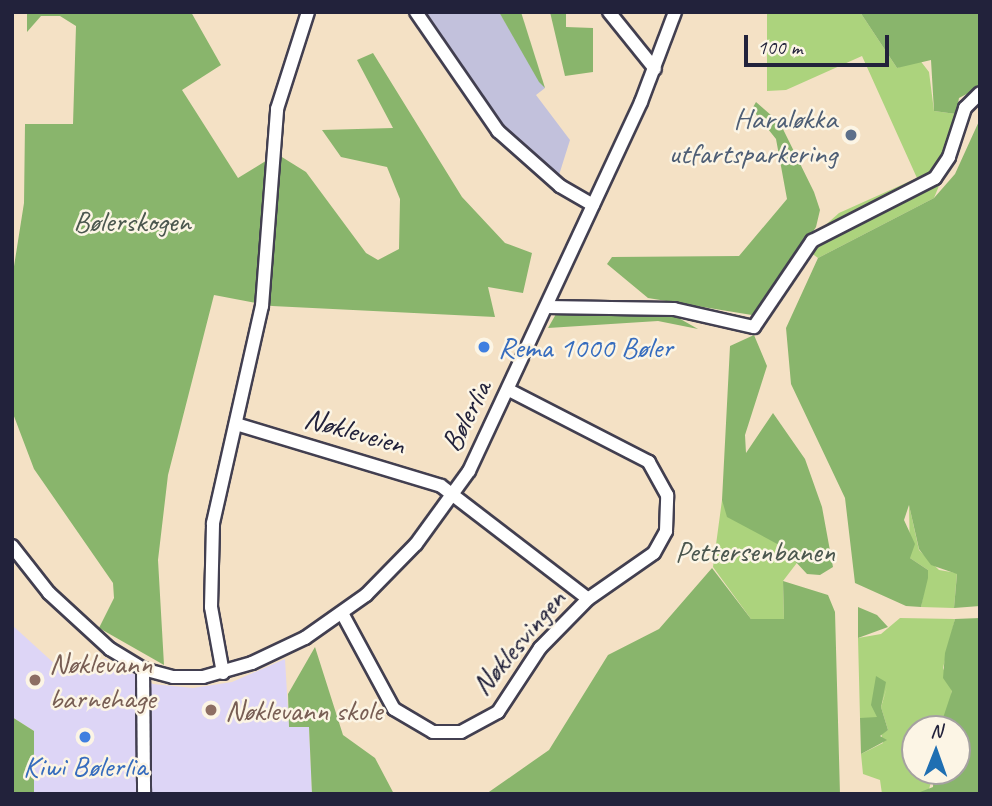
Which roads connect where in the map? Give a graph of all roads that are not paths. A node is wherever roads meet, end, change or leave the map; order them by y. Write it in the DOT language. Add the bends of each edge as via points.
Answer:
graph roads {
  1 [pos="308,12"];
  2 [pos="416,12"];
  3 [pos="609,12"];
  4 [pos="675,12"];
  5 [pos="655,69"];
  6 [pos="980,93"];
  7 [pos="593,205"];
  8 [pos="547,307"];
  9 [pos="509,390"];
  10 [pos="236,424"];
  11 [pos="453,494"];
  12 [pos="12,545"];
  13 [pos="588,599"];
  14 [pos="342,613"];
  15 [pos="143,669"];
  16 [pos="223,673"];
  17 [pos="144,794"];
  1 -- 10 [label="street" via="277,109 262,306"];
  2 -- 7 [label="street" via="498,131 560,186"];
  3 -- 5 [label="street"];
  4 -- 5 [label="street, Bølerlia"];
  5 -- 7 [label="street, Bølerlia"];
  6 -- 8 [label="street" via="965,108 949,157 923,184 812,241 791,264 764,318 750,329 674,309"];
  7 -- 8 [label="street, Bølerlia"];
  8 -- 9 [label="street, Bølerlia"];
  9 -- 11 [label="street, Bølerlia"];
  9 -- 13 [label="street, Nøklesvingen" via="633,449 665,486 668,522 660,545 640,567"];
  10 -- 11 [label="street, Nøkleveien" via="418,477"];
  10 -- 16 [label="street" via="210,547 211,607"];
  11 -- 13 [label="street, Nøkleveien"];
  11 -- 14 [label="street, Bølerlia" via="401,561"];
  12 -- 15 [label="street, Bølerlia" via="81,625"];
  13 -- 14 [label="street, Nøklesvingen" via="540,649 498,712 471,729 442,733 417,726 394,709"];
  14 -- 16 [label="street, Bølerlia" via="273,654"];
  15 -- 16 [label="street, Bølerlia" via="183,678"];
  15 -- 17 [label="street"];
}
